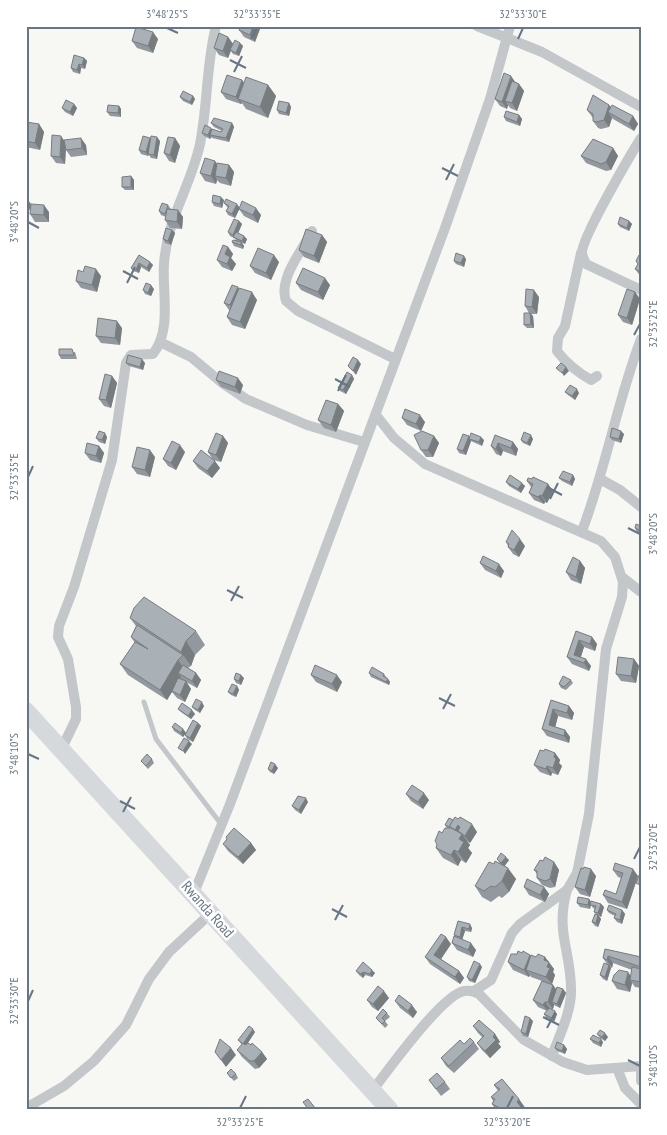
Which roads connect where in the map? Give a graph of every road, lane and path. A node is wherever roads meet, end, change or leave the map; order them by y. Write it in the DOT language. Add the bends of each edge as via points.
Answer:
graph roads {
  1 [pos="477,26"];
  2 [pos="214,27"];
  3 [pos="508,31"];
  4 [pos="641,107"];
  5 [pos="641,138"];
  6 [pos="312,231"];
  7 [pos="582,252"];
  8 [pos="641,290"];
  9 [pos="641,339"];
  10 [pos="160,342"];
  11 [pos="395,358"];
  12 [pos="596,376"];
  13 [pos="376,415"];
  14 [pos="364,442"];
  15 [pos="600,479"];
  16 [pos="641,507"];
  17 [pos="582,531"];
  18 [pos="622,577"];
  19 [pos="641,592"];
  20 [pos="144,702"];
  21 [pos="26,710"];
  22 [pos="62,748"];
  23 [pos="222,825"];
  24 [pos="567,890"];
  25 [pos="194,893"];
  26 [pos="211,913"];
  27 [pos="474,991"];
  28 [pos="552,1056"];
  29 [pos="641,1066"];
  30 [pos="617,1068"];
  31 [pos="641,1081"];
  32 [pos="373,1090"];
  33 [pos="641,1104"];
  34 [pos="26,1108"];
  35 [pos="389,1109"];
  1 -- 3 [label="street"];
  2 -- 10 [label="street" via="200,145 168,234"];
  3 -- 4 [label="street"];
  3 -- 11 [label="street" via="490,99"];
  5 -- 7 [label="street" via="610,191"];
  6 -- 11 [label="street" via="287,279 284,288 286,301 298,311"];
  7 -- 8 [label="street" via="586,264"];
  7 -- 12 [label="street" via="557,351 580,374 591,380"];
  9 -- 15 [label="street"];
  10 -- 14 [label="street" via="191,357 246,399 307,425"];
  10 -- 22 [label="street" via="154,354 131,354 126,363 112,460 59,626 58,637 68,659 76,707 76,719"];
  11 -- 13 [label="street"];
  13 -- 14 [label="street"];
  13 -- 17 [label="street" via="394,438 425,464"];
  14 -- 23 [label="street"];
  15 -- 16 [label="street"];
  15 -- 17 [label="street"];
  17 -- 18 [label="street" via="608,547"];
  18 -- 19 [label="street"];
  18 -- 24 [label="street" via="622,597 606,649 589,814 576,874"];
  20 -- 23 [label="lane" via="156,739"];
  21 -- 22 [label="highway, Rwanda Road"];
  22 -- 25 [label="highway, Rwanda Road"];
  23 -- 25 [label="street"];
  24 -- 27 [label="street" via="520,924 512,933 491,980"];
  24 -- 28 [label="street" via="561,920 572,990"];
  25 -- 26 [label="highway, Rwanda Road"];
  26 -- 32 [label="highway, Rwanda Road"];
  26 -- 34 [label="street" via="168,952 126,1025 94,1061 64,1086"];
  27 -- 28 [label="street" via="524,1040"];
  27 -- 32 [label="street" via="453,996 412,1038"];
  28 -- 30 [label="street" via="587,1070"];
  29 -- 30 [label="street"];
  29 -- 31 [label="street"];
  30 -- 33 [label="street" via="625,1088"];
  32 -- 35 [label="highway, Rwanda Road"];
}
